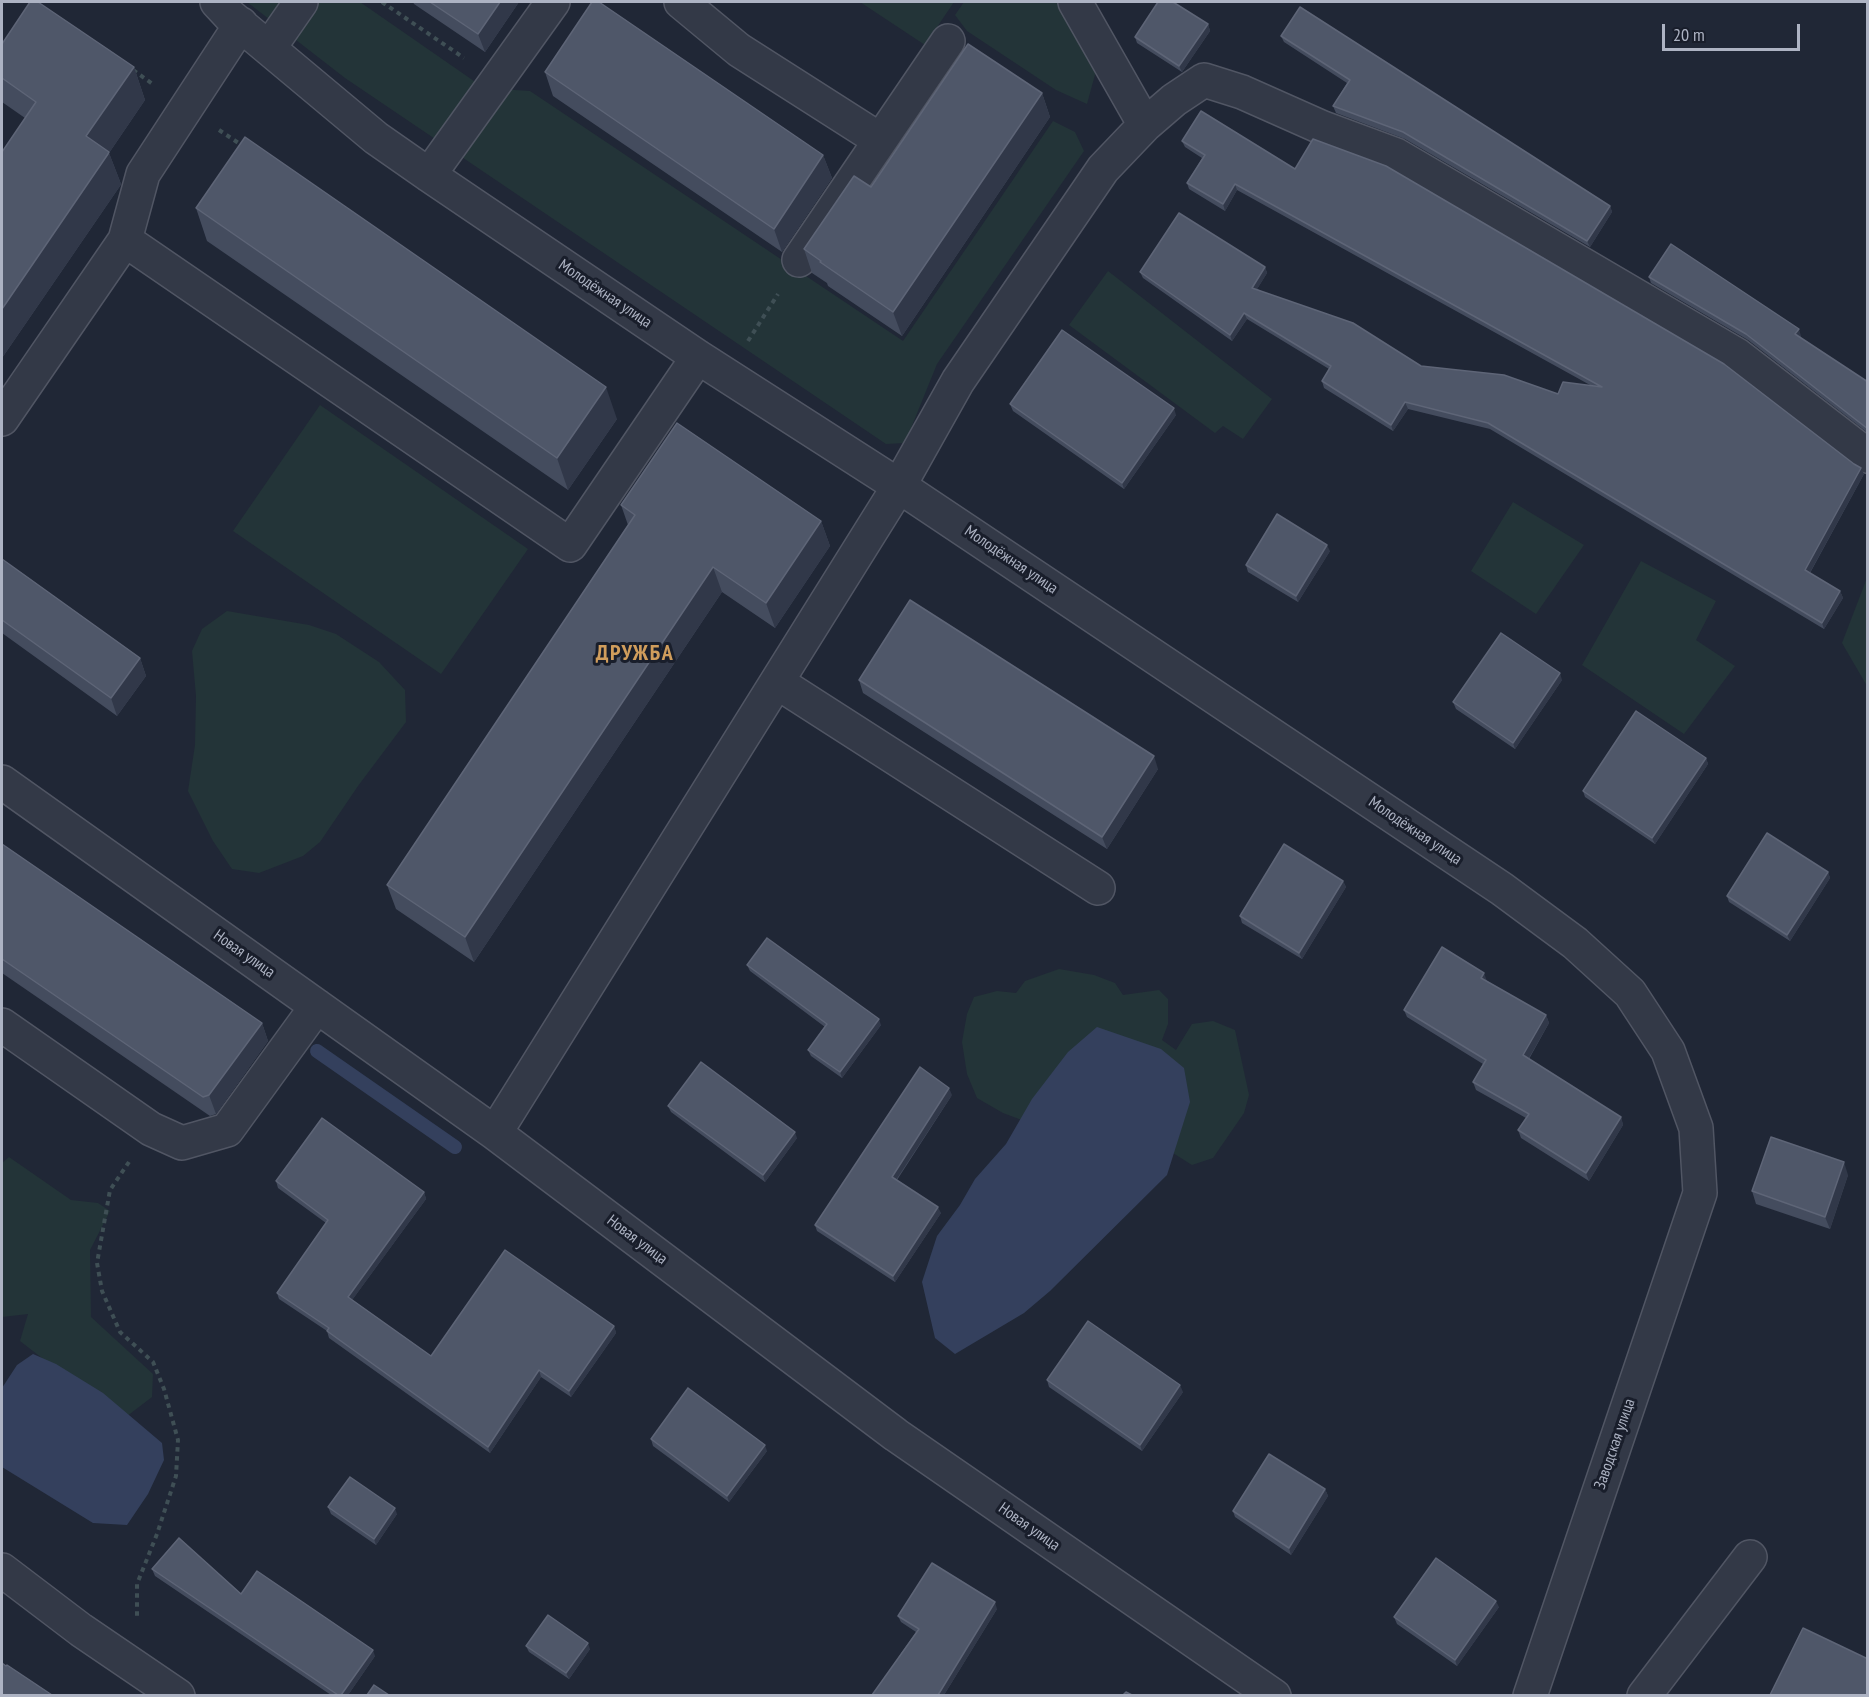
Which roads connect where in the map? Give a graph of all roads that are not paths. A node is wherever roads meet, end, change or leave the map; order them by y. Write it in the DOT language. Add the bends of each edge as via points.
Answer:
graph roads {
  1 [pos="217,2"];
  2 [pos="301,2"];
  3 [pos="553,2"];
  4 [pos="681,2"];
  5 [pos="1075,2"];
  6 [pos="241,24"];
  7 [pos="948,41"];
  8 [pos="269,48"];
  9 [pos="1145,125"];
  10 [pos="880,140"];
  11 [pos="429,175"];
  12 [pos="126,240"];
  13 [pos="799,260"];
  14 [pos="698,357"];
  15 [pos="2,419"];
  16 [pos="1868,456"];
  17 [pos="899,486"];
  18 [pos="777,682"];
  19 [pos="2,782"];
  20 [pos="1098,888"];
  21 [pos="316,1006"];
  22 [pos="2,1025"];
  23 [pos="495,1133"];
  24 [pos="1700,1193"];
  25 [pos="1750,1557"];
  26 [pos="2,1570"];
  27 [pos="178,1695"];
  28 [pos="1274,1695"];
  29 [pos="1530,1695"];
  30 [pos="1644,1695"];
  1 -- 6 [label="street, Молодёжная улица"];
  2 -- 8 [label="street"];
  3 -- 11 [label="street"];
  4 -- 10 [label="street" via="739,50"];
  5 -- 9 [label="street"];
  6 -- 8 [label="street, Молодёжная улица"];
  6 -- 12 [label="street" via="143,174"];
  7 -- 10 [label="street"];
  8 -- 11 [label="street, Молодёжная улица" via="376,138"];
  9 -- 16 [label="street" via="1204,80 1396,154 1737,355"];
  9 -- 17 [label="street" via="1103,169 958,381"];
  10 -- 13 [label="street"];
  11 -- 14 [label="street, Молодёжная улица"];
  12 -- 14 [label="street" via="570,545"];
  12 -- 15 [label="street"];
  14 -- 17 [label="street, Молодёжная улица"];
  17 -- 18 [label="street"];
  17 -- 24 [label="street, Молодёжная улица" via="1492,882 1575,943 1630,993 1668,1051 1696,1128"];
  18 -- 20 [label="street"];
  18 -- 23 [label="street"];
  19 -- 21 [label="street, Новая улица"];
  21 -- 22 [label="street" via="227,1130 182,1143 151,1129"];
  21 -- 23 [label="street, Новая улица"];
  23 -- 28 [label="street, Новая улица" via="896,1435"];
  24 -- 29 [label="street, Заводская улица"];
  25 -- 30 [label="street"];
  26 -- 27 [label="street" via="81,1630"];
}
